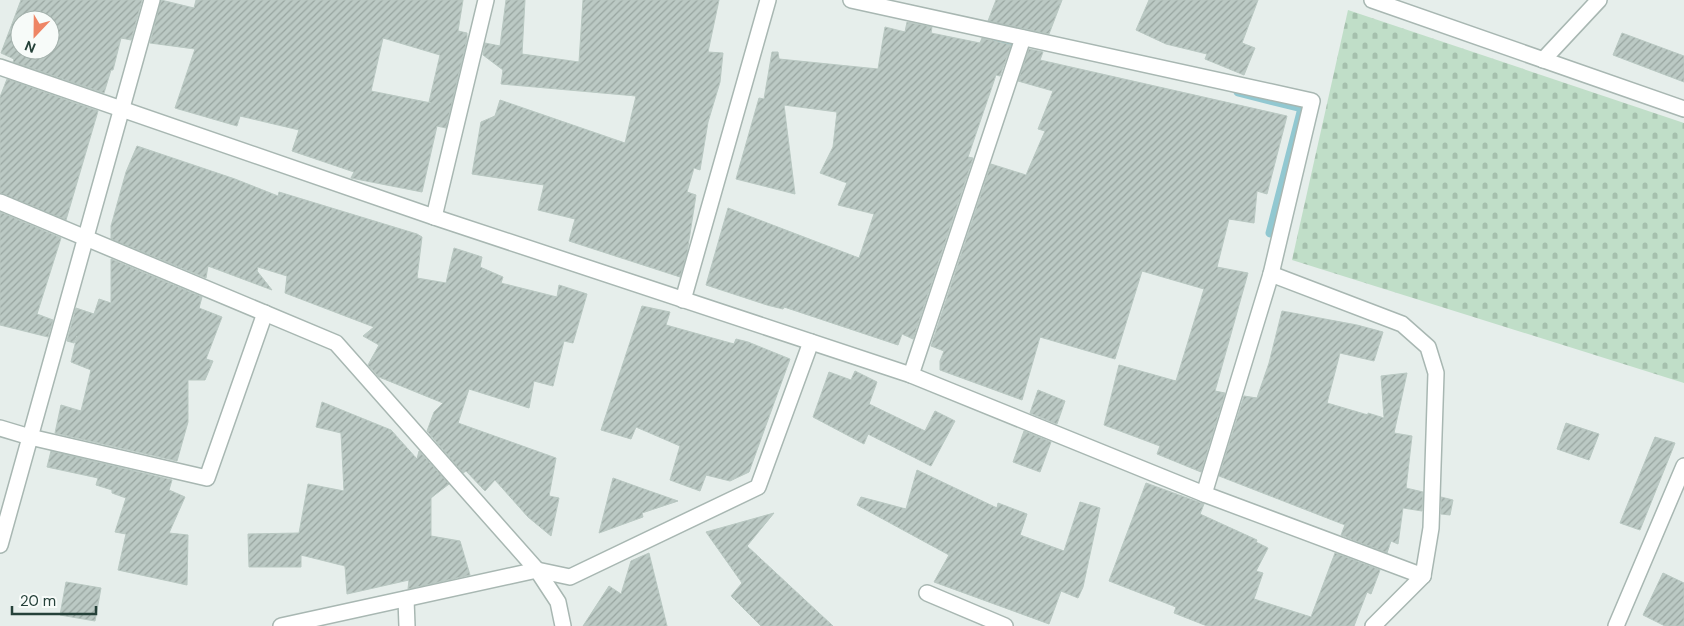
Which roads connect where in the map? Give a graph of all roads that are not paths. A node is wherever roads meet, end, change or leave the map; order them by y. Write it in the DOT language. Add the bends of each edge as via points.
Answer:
graph roads {
  1 [pos="152,0"];
  2 [pos="486,0"];
  3 [pos="768,0"];
  4 [pos="851,0"];
  5 [pos="1372,0"];
  6 [pos="1599,0"];
  7 [pos="1023,38"];
  8 [pos="1542,60"];
  9 [pos="0,67"];
  10 [pos="1684,109"];
  11 [pos="121,111"];
  12 [pos="0,202"];
  13 [pos="434,217"];
  14 [pos="86,237"];
  15 [pos="1270,274"];
  16 [pos="683,300"];
  17 [pos="266,312"];
  18 [pos="811,342"];
  19 [pos="911,375"];
  20 [pos="0,428"];
  21 [pos="30,437"];
  22 [pos="1684,466"];
  23 [pos="1204,494"];
  24 [pos="0,545"];
  25 [pos="537,570"];
  26 [pos="1423,576"];
  27 [pos="927,593"];
  28 [pos="406,598"];
  29 [pos="282,626"];
  30 [pos="408,626"];
  31 [pos="563,626"];
  32 [pos="1005,626"];
  33 [pos="1373,626"];
  34 [pos="1616,626"];
  1 -- 11 [label="street"];
  2 -- 13 [label="street"];
  3 -- 16 [label="street"];
  4 -- 7 [label="street"];
  5 -- 8 [label="street"];
  6 -- 8 [label="street"];
  7 -- 15 [label="street" via="1312,101"];
  7 -- 19 [label="street"];
  8 -- 10 [label="street"];
  9 -- 11 [label="street"];
  11 -- 13 [label="street"];
  11 -- 14 [label="street"];
  12 -- 14 [label="street"];
  13 -- 16 [label="street"];
  14 -- 17 [label="street"];
  14 -- 21 [label="street"];
  15 -- 23 [label="street"];
  15 -- 26 [label="street" via="1402,324 1428,347 1436,373 1431,528"];
  16 -- 18 [label="street"];
  17 -- 21 [label="street" via="207,478"];
  17 -- 25 [label="street" via="336,343"];
  18 -- 19 [label="street"];
  18 -- 25 [label="street" via="758,487 570,577"];
  19 -- 23 [label="street"];
  20 -- 21 [label="street"];
  21 -- 24 [label="street"];
  22 -- 34 [label="street"];
  23 -- 26 [label="street"];
  25 -- 28 [label="street"];
  25 -- 31 [label="street" via="558,602"];
  26 -- 33 [label="street"];
  27 -- 32 [label="street"];
  28 -- 29 [label="street"];
  28 -- 30 [label="street"];
}
